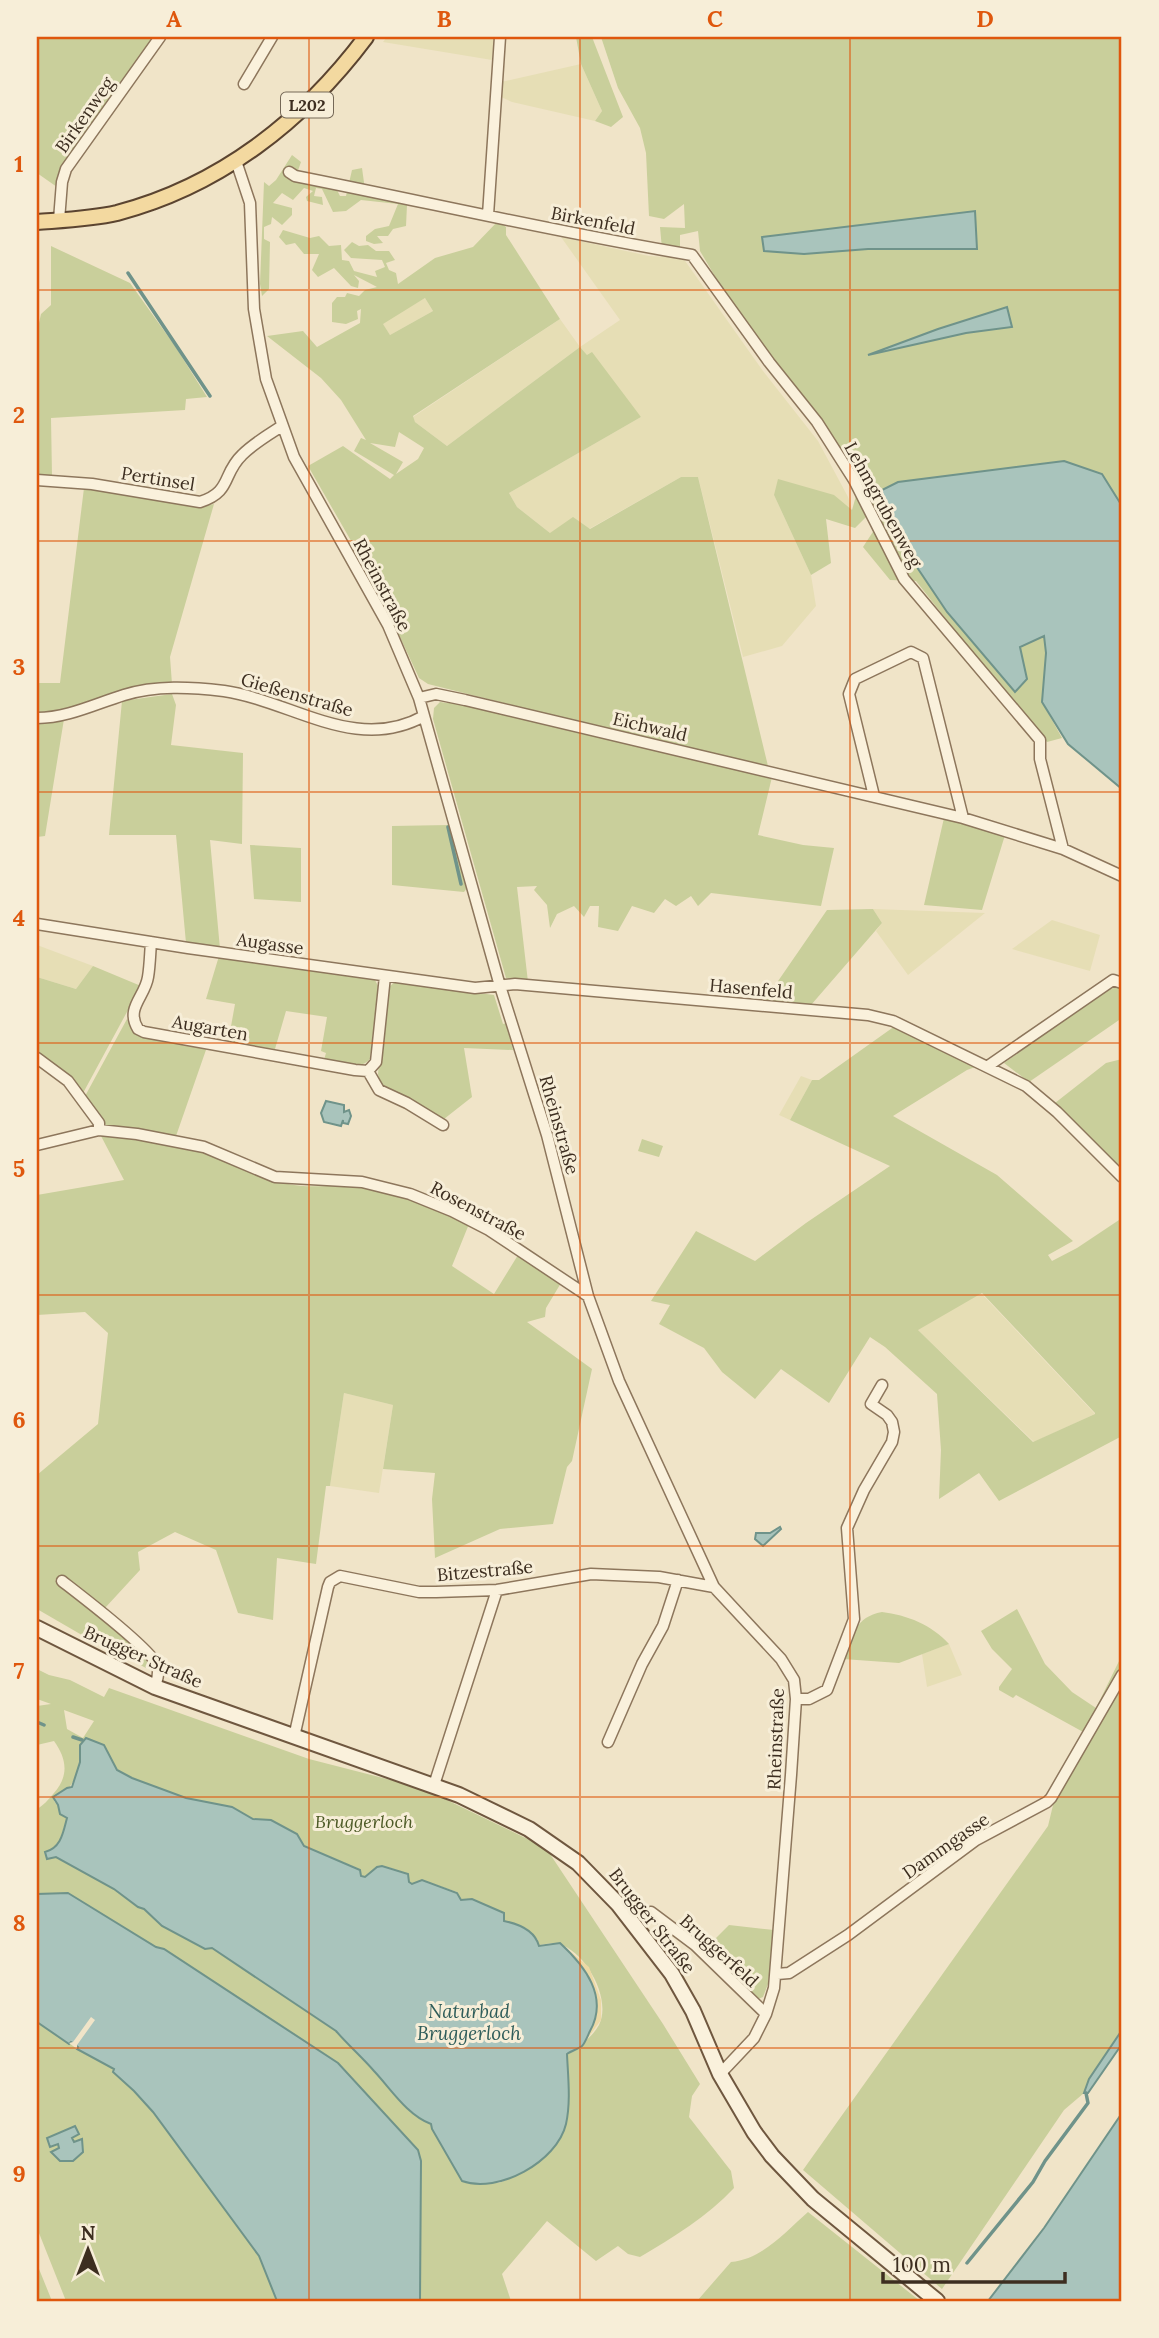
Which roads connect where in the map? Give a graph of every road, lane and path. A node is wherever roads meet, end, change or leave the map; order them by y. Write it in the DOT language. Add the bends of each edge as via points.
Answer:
graph roads {
  1 [pos="160,37"];
  2 [pos="272,37"];
  3 [pos="366,37"];
  4 [pos="499,37"];
  5 [pos="244,84"];
  6 [pos="236,161"];
  7 [pos="289,172"];
  8 [pos="488,215"];
  9 [pos="59,220"];
  10 [pos="37,222"];
  11 [pos="692,255"];
  12 [pos="282,426"];
  13 [pos="37,480"];
  14 [pos="419,698"];
  15 [pos="424,716"];
  16 [pos="37,718"];
  17 [pos="874,796"];
  18 [pos="963,818"];
  19 [pos="1063,849"];
  20 [pos="1122,876"];
  21 [pos="37,924"];
  22 [pos="151,942"];
  23 [pos="385,976"];
  24 [pos="1122,983"];
  25 [pos="500,986"];
  26 [pos="37,1058"];
  27 [pos="988,1066"];
  28 [pos="368,1071"];
  29 [pos="443,1125"];
  30 [pos="99,1130"];
  31 [pos="37,1145"];
  32 [pos="1122,1177"];
  33 [pos="588,1296"];
  34 [pos="882,1384"];
  35 [pos="678,1580"];
  36 [pos="62,1581"];
  37 [pos="714,1587"];
  38 [pos="497,1590"];
  39 [pos="37,1628"];
  40 [pos="1122,1675"];
  41 [pos="155,1687"];
  42 [pos="796,1699"];
  43 [pos="294,1737"];
  44 [pos="608,1742"];
  45 [pos="433,1785"];
  46 [pos="651,1913"];
  47 [pos="777,1973"];
  48 [pos="766,2014"];
  49 [pos="720,2074"];
  50 [pos="937,2301"];
  1 -- 9 [label="street, Birkenweg" via="66,169"];
  2 -- 5 [label="street"];
  3 -- 6 [label="main road, L202" via="314,98"];
  4 -- 8 [label="street"];
  6 -- 9 [label="main road, L202" via="198,184 147,203 114,213"];
  6 -- 12 [label="street, Rheinstraße" via="250,203 259,344"];
  7 -- 8 [label="street, Birkenfeld"];
  8 -- 11 [label="street, Birkenfeld"];
  9 -- 10 [label="main road, L202"];
  11 -- 19 [label="street, Lehmgrubenweg" via="817,422 905,579 1040,740 1040,760"];
  12 -- 13 [label="street, Pertinsel" via="239,457 221,492 200,502"];
  12 -- 14 [label="street, Rheinstraße" via="294,457 388,625"];
  14 -- 15 [label="street, Rheinstraße"];
  14 -- 17 [label="street, Eichwald" via="436,694 465,700"];
  15 -- 16 [label="street, Gießenstraße" via="386,730 366,730 237,693 183,688 148,690"];
  15 -- 25 [label="street, Rheinstraße"];
  17 -- 18 [label="street, Eichwald"];
  17 -- 18 [label="street" via="849,694 855,680 911,652 923,658"];
  18 -- 19 [label="street, Eichwald"];
  19 -- 20 [label="street, Eichwald"];
  21 -- 22 [label="street, Augasse"];
  22 -- 23 [label="street, Augasse"];
  22 -- 28 [label="street, Augarten" via="148,979 134,1004 138,1029"];
  23 -- 25 [label="street, Augasse" via="475,988"];
  23 -- 28 [label="street" via="376,1062"];
  24 -- 27 [label="street" via="1113,980"];
  25 -- 27 [label="street, Hasenfeld" via="868,1015 893,1021"];
  25 -- 33 [label="street, Rheinstraße" via="547,1135"];
  26 -- 30 [label="street" via="68,1081 99,1123"];
  27 -- 32 [label="street, Hasenfeld" via="1047,1103"];
  28 -- 29 [label="street" via="379,1090"];
  30 -- 31 [label="street, Rosenstraße"];
  30 -- 33 [label="street, Rosenstraße" via="204,1147 275,1177 352,1181 410,1194 489,1230"];
  33 -- 37 [label="street, Rheinstraße" via="619,1381"];
  34 -- 42 [label="street" via="871,1404 887,1415 894,1432 847,1528 855,1606 851,1631 827,1690 809,1699"];
  35 -- 37 [label="street, Bitzestraße"];
  35 -- 38 [label="street, Bitzestraße" via="591,1574"];
  35 -- 44 [label="street" via="663,1626"];
  36 -- 41 [label="street" via="153,1659 159,1675"];
  37 -- 42 [label="street, Rheinstraße" via="781,1659 794,1680"];
  38 -- 43 [label="street, Bitzestraße" via="419,1592 340,1576 330,1582"];
  38 -- 45 [label="street"];
  39 -- 41 [label="main road, Brugger Straße"];
  40 -- 47 [label="street, Dammgasse" via="1051,1798 976,1840 848,1936 789,1973"];
  41 -- 43 [label="main road, Brugger Straße"];
  42 -- 47 [label="street, Rheinstraße"];
  43 -- 45 [label="main road, Brugger Straße"];
  45 -- 49 [label="main road, Brugger Straße" via="529,1829 597,1881 672,1974"];
  46 -- 48 [label="street, Bruggerfeld" via="695,1945"];
  47 -- 48 [label="street, Rheinstraße"];
  48 -- 49 [label="street, Rheinstraße" via="754,2038"];
  49 -- 50 [label="main road, Brugger Straße" via="754,2133 798,2185"];
}
